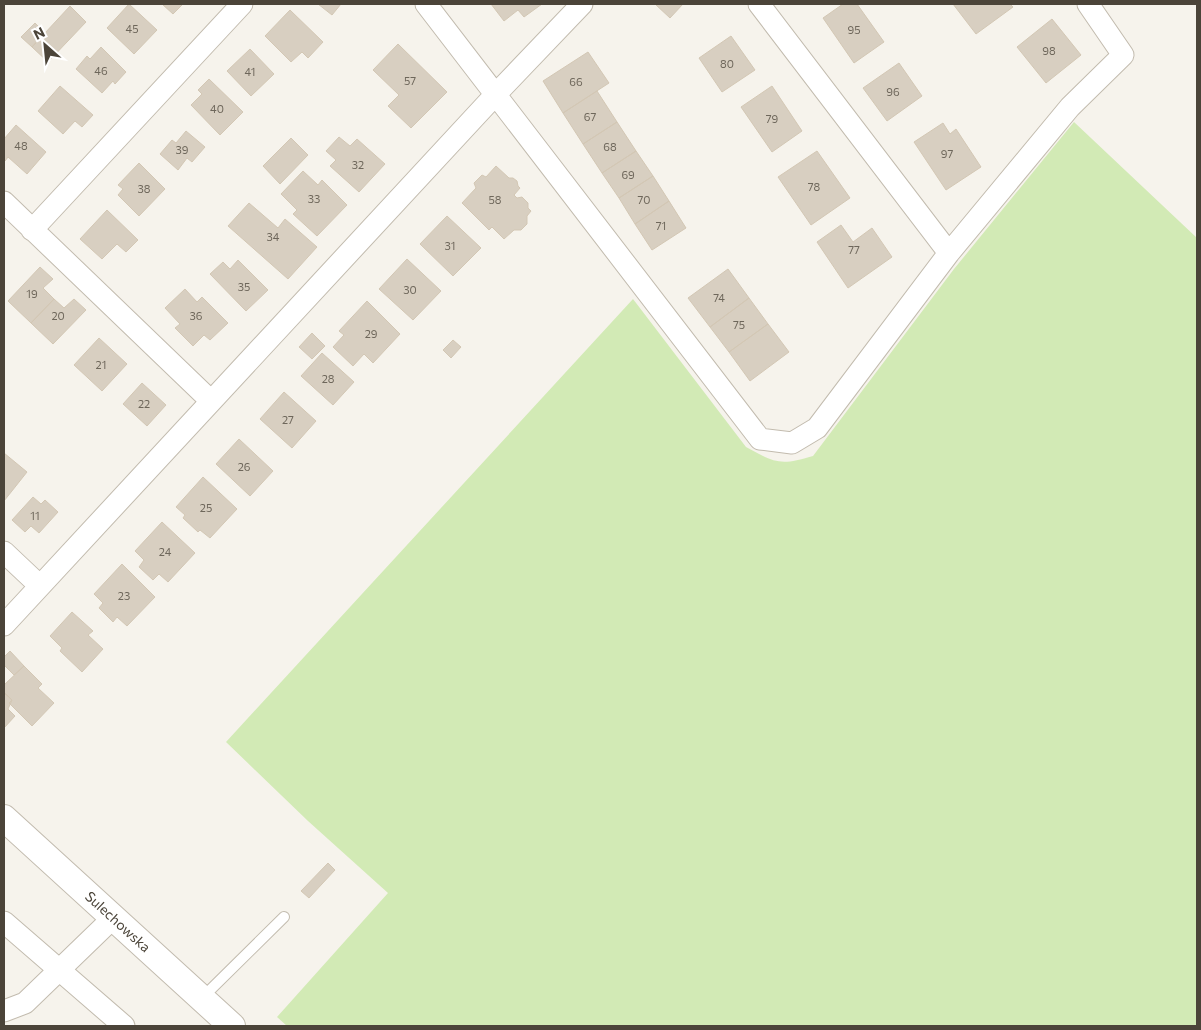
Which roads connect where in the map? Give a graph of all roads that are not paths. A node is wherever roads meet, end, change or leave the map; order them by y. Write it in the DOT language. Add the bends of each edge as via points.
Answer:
graph roads {
  1 [pos="242,4"];
  2 [pos="426,4"];
  3 [pos="582,4"];
  4 [pos="759,4"];
  5 [pos="1088,4"];
  6 [pos="496,94"];
  7 [pos="4,202"];
  8 [pos="32,230"];
  9 [pos="949,253"];
  10 [pos="211,401"];
  11 [pos="4,552"];
  12 [pos="40,586"];
  13 [pos="4,626"];
  14 [pos="4,818"];
  15 [pos="114,917"];
  16 [pos="284,917"];
  17 [pos="4,922"];
  18 [pos="59,970"];
  19 [pos="202,998"];
  20 [pos="4,1011"];
  21 [pos="124,1026"];
  22 [pos="232,1026"];
  1 -- 8 [label="street"];
  2 -- 6 [label="street"];
  3 -- 6 [label="street"];
  4 -- 9 [label="street"];
  5 -- 9 [label="street" via="1123,54 1070,107"];
  6 -- 9 [label="street" via="760,439 792,443 817,428"];
  6 -- 10 [label="street"];
  7 -- 8 [label="street"];
  8 -- 10 [label="street"];
  10 -- 12 [label="street"];
  11 -- 12 [label="street"];
  12 -- 13 [label="street"];
  14 -- 15 [label="street, Sulechowska"];
  15 -- 18 [label="street"];
  15 -- 19 [label="street, Sulechowska"];
  16 -- 19 [label="lane"];
  17 -- 18 [label="street"];
  18 -- 20 [label="street" via="25,1003"];
  18 -- 21 [label="street"];
  19 -- 22 [label="street, Sulechowska"];
}
